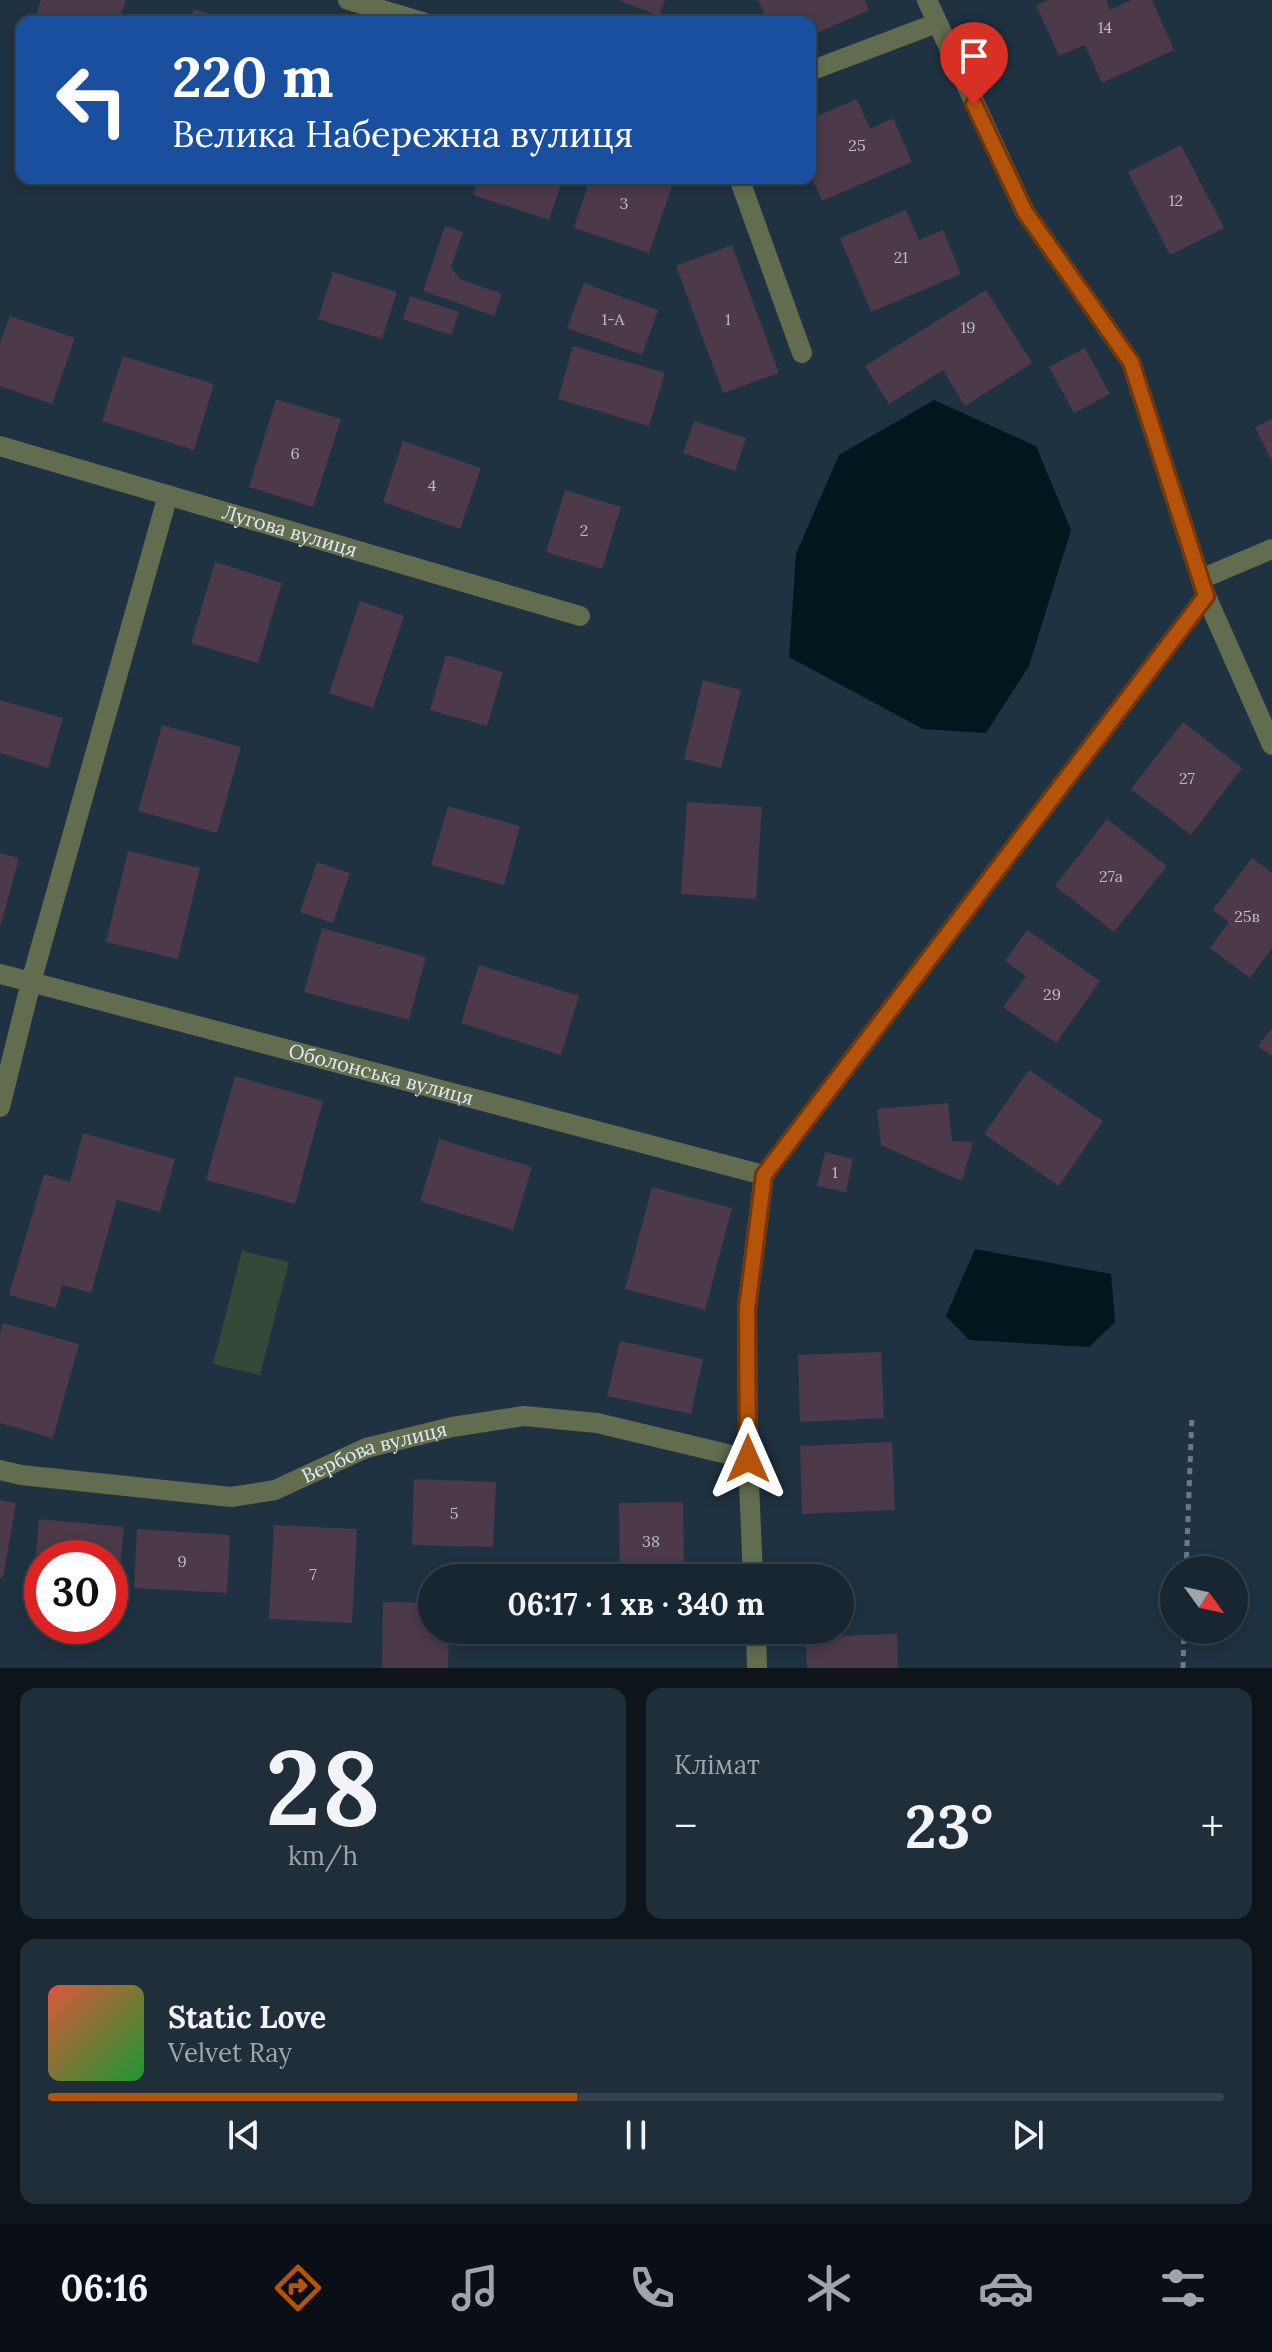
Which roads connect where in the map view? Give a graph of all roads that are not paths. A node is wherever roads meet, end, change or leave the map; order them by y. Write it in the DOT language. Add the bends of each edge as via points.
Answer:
graph roads {
  1 [pos="348,0"];
  2 [pos="927,0"];
  3 [pos="403,16"];
  4 [pos="937,23"];
  5 [pos="816,69"];
  6 [pos="741,184"];
  7 [pos="802,353"];
  8 [pos="0,446"];
  9 [pos="168,495"];
  10 [pos="1272,549"];
  11 [pos="1203,588"];
  12 [pos="580,616"];
  13 [pos="1272,745"];
  14 [pos="0,974"];
  15 [pos="31,982"];
  16 [pos="0,1107"];
  17 [pos="764,1175"];
  18 [pos="748,1459"];
  19 [pos="0,1470"];
  20 [pos="752,1564"];
  21 [pos="756,1644"];
  22 [pos="757,1668"];
  1 -- 3 [label="street"];
  2 -- 4 [label="street"];
  4 -- 5 [label="street"];
  4 -- 11 [label="street" via="1025,212 1131,362"];
  6 -- 7 [label="street"];
  8 -- 9 [label="street, Лугова вулиця"];
  9 -- 12 [label="street, Лугова вулиця"];
  9 -- 15 [label="street"];
  10 -- 11 [label="street"];
  11 -- 13 [label="street"];
  11 -- 17 [label="street"];
  14 -- 15 [label="street, Оболонська вулиця"];
  15 -- 16 [label="street"];
  15 -- 17 [label="street, Оболонська вулиця"];
  17 -- 18 [label="street" via="747,1309"];
  18 -- 19 [label="street, Вербова вулиця" via="597,1423 524,1416 366,1448 275,1490 231,1497"];
  18 -- 20 [label="street"];
  21 -- 22 [label="street"];
}
